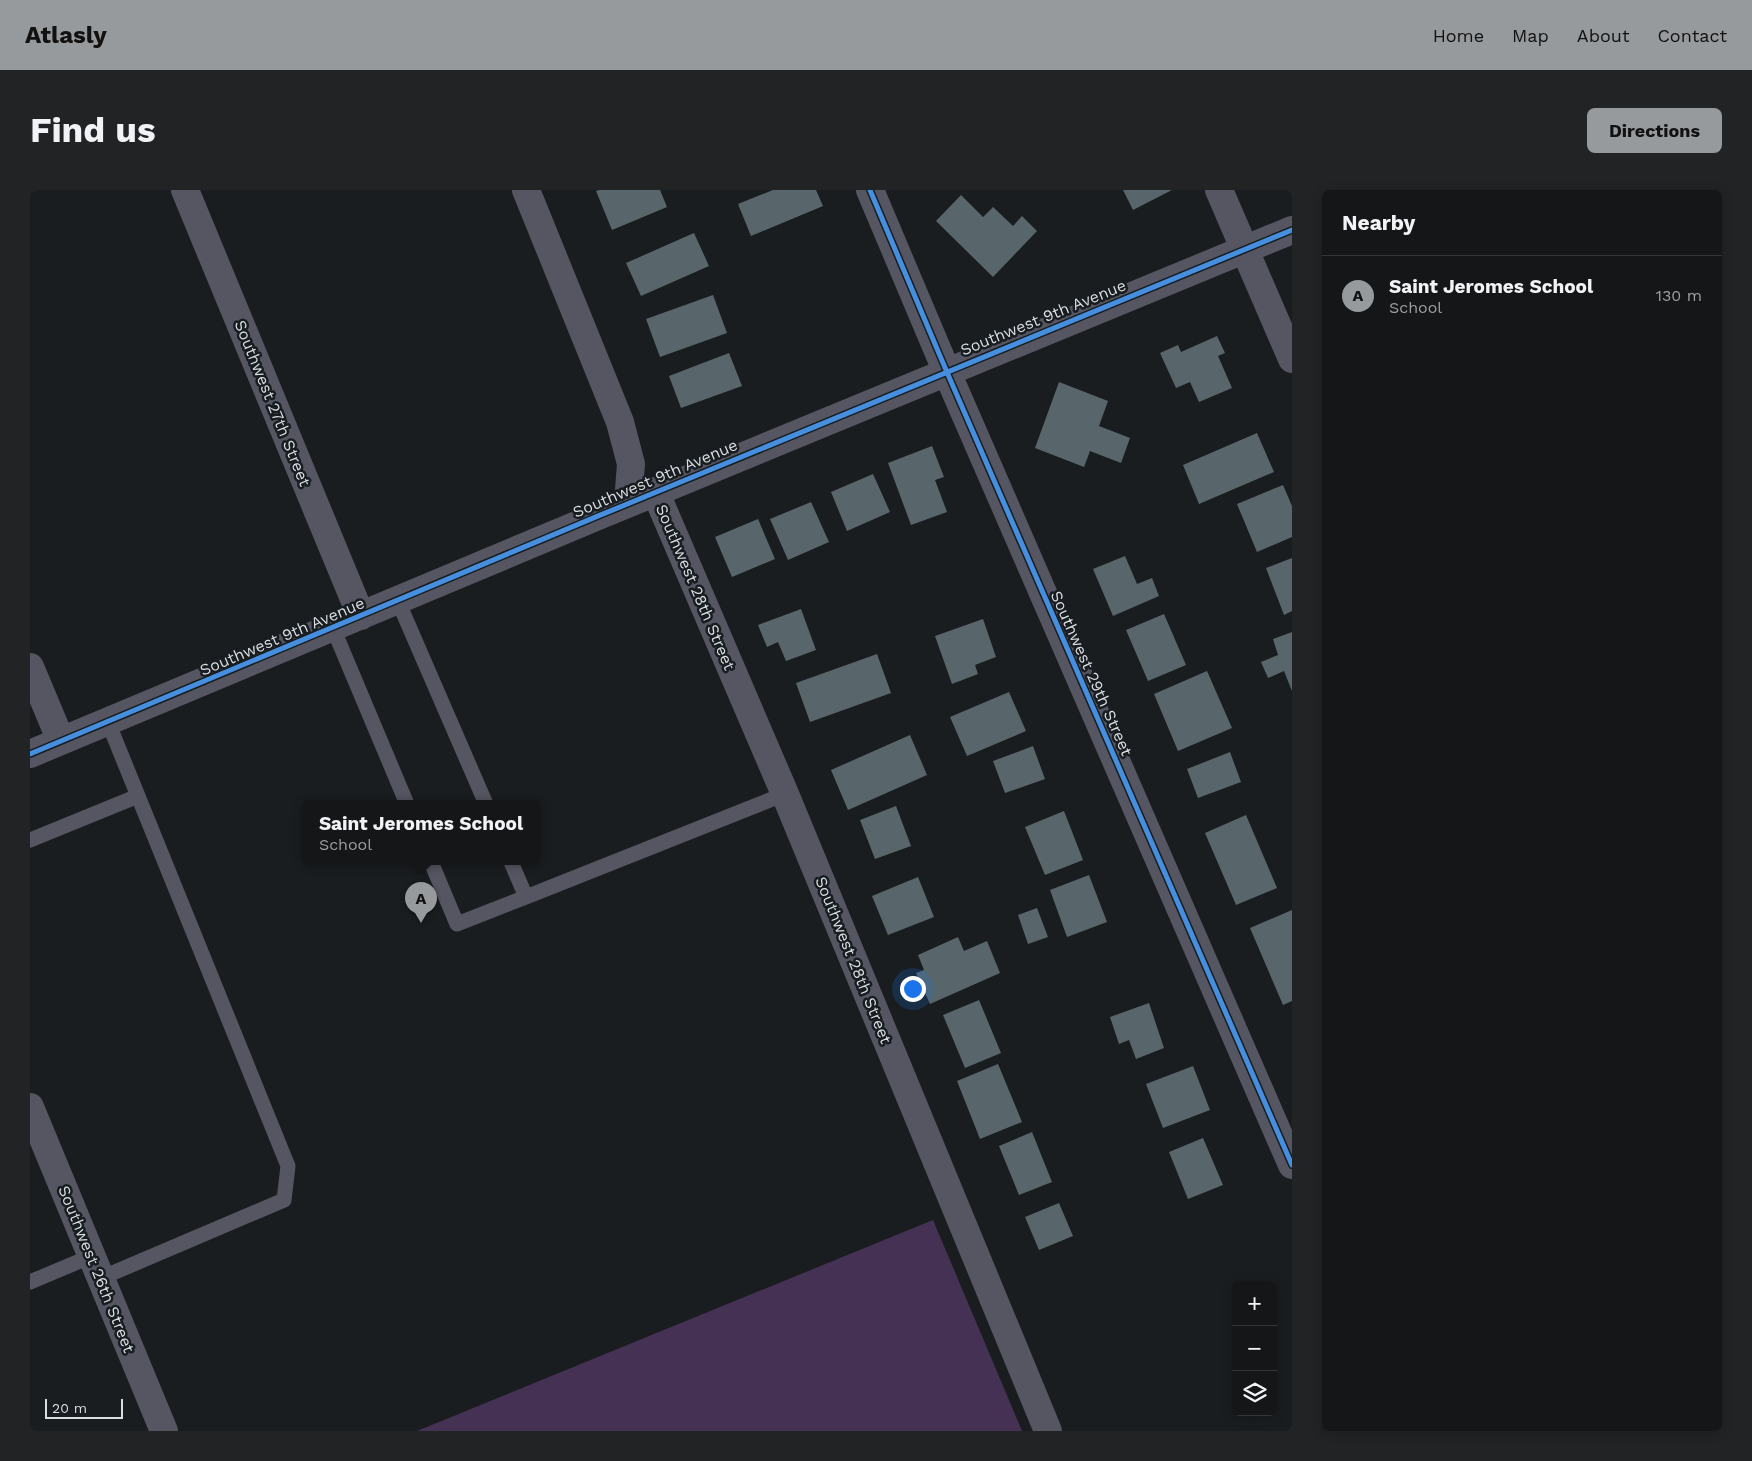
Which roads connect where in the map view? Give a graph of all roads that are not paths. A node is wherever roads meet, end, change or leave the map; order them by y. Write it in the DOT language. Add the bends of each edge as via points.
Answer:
graph roads {
  1 [pos="185,190"];
  2 [pos="526,190"];
  3 [pos="870,190"];
  4 [pos="1219,190"];
  5 [pos="1292,230"];
  6 [pos="1244,249"];
  7 [pos="1292,359"];
  8 [pos="946,370"];
  9 [pos="654,491"];
  10 [pos="628,502"];
  11 [pos="398,601"];
  12 [pos="361,616"];
  13 [pos="333,628"];
  14 [pos="30,667"];
  15 [pos="108,722"];
  16 [pos="61,742"];
  17 [pos="30,754"];
  18 [pos="786,794"];
  19 [pos="138,796"];
  20 [pos="404,800"];
  21 [pos="484,800"];
  22 [pos="30,840"];
  23 [pos="432,865"];
  24 [pos="512,865"];
  25 [pos="526,897"];
  26 [pos="30,1107"];
  27 [pos="1292,1165"];
  28 [pos="96,1267"];
  29 [pos="30,1282"];
  30 [pos="164,1431"];
  31 [pos="1048,1431"];
  1 -- 12 [label="street, Southwest 27th Street"];
  2 -- 10 [label="street" via="620,422 630,464"];
  3 -- 8 [label="street, Southwest 29th Street"];
  4 -- 6 [label="street"];
  5 -- 6 [label="street, Southwest 9th Avenue"];
  6 -- 7 [label="street"];
  6 -- 8 [label="street, Southwest 9th Avenue"];
  8 -- 9 [label="street, Southwest 9th Avenue"];
  8 -- 27 [label="street, Southwest 29th Street"];
  9 -- 10 [label="street, Southwest 9th Avenue"];
  9 -- 18 [label="street, Southwest 28th Street"];
  10 -- 11 [label="street, Southwest 9th Avenue"];
  11 -- 12 [label="street, Southwest 9th Avenue"];
  11 -- 21 [label="lane"];
  12 -- 13 [label="street, Southwest 9th Avenue"];
  13 -- 15 [label="street, Southwest 9th Avenue"];
  13 -- 20 [label="lane"];
  14 -- 16 [label="street"];
  15 -- 16 [label="street, Southwest 9th Avenue"];
  15 -- 19 [label="lane"];
  16 -- 17 [label="street, Southwest 9th Avenue"];
  18 -- 25 [label="lane"];
  18 -- 31 [label="street, Southwest 28th Street"];
  19 -- 22 [label="lane"];
  19 -- 28 [label="lane" via="288,1166 284,1200"];
  23 -- 25 [label="lane" via="457,924"];
  24 -- 25 [label="lane"];
  26 -- 28 [label="street, Southwest 26th Street"];
  28 -- 29 [label="lane"];
  28 -- 30 [label="street, Southwest 26th Street"];
}
